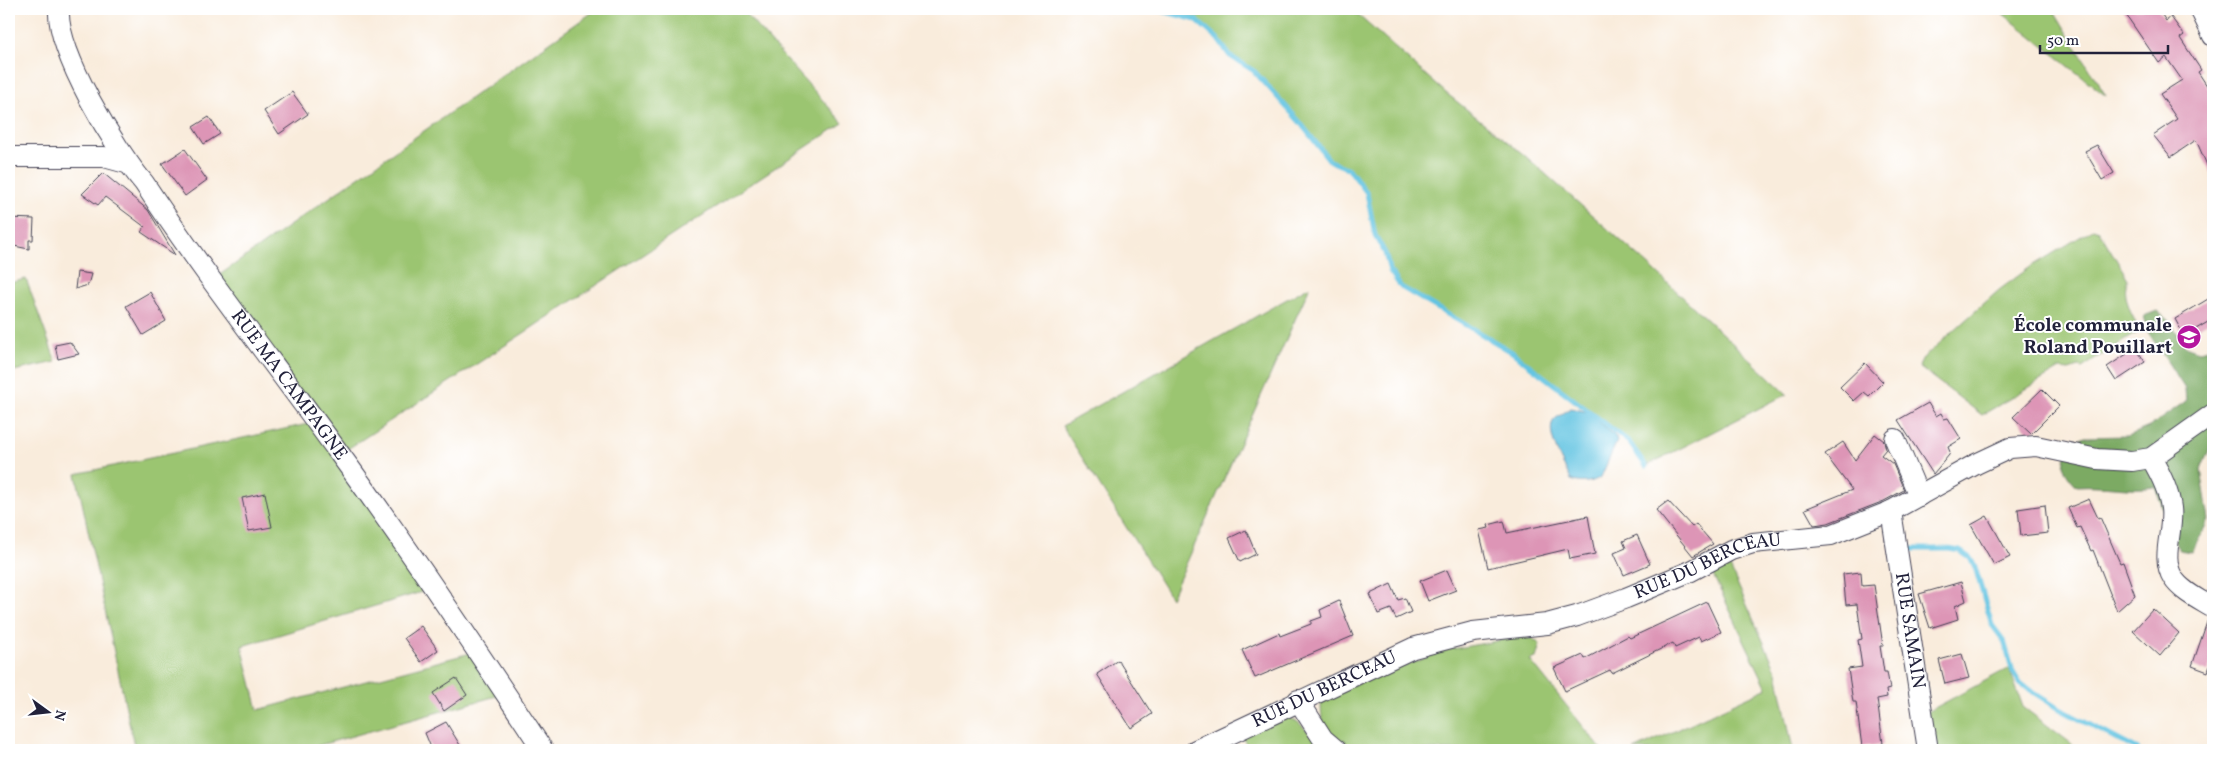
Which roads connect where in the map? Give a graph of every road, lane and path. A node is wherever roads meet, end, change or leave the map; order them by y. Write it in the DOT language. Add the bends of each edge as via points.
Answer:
graph roads {
  1 [pos="59,9"];
  2 [pos="2200,9"];
  3 [pos="2213,36"];
  4 [pos="9,157"];
  5 [pos="126,163"];
  6 [pos="2213,414"];
  7 [pos="1895,439"];
  8 [pos="2151,458"];
  9 [pos="1919,496"];
  10 [pos="1891,511"];
  11 [pos="2213,608"];
  12 [pos="1298,700"];
  13 [pos="543,750"];
  14 [pos="1196,750"];
  15 [pos="1336,750"];
  16 [pos="1928,750"];
  1 -- 5 [label="street, RUE MA CAMPAGNE" via="69,59"];
  2 -- 3 [label="street"];
  4 -- 5 [label="street" via="104,157"];
  5 -- 13 [label="street, RUE MA CAMPAGNE" via="144,183 236,317 435,588"];
  6 -- 8 [label="street, RUE DU BERCEAU"];
  7 -- 9 [label="street"];
  8 -- 9 [label="street, RUE DU BERCEAU" via="2114,460 2036,446 2017,447 1976,464"];
  8 -- 11 [label="street" via="2171,508 2167,558 2172,577"];
  9 -- 10 [label="street, RUE DU BERCEAU"];
  10 -- 12 [label="street, RUE DU BERCEAU" via="1831,535 1753,543 1731,550 1691,571 1577,616 1547,624 1473,632 1430,643"];
  10 -- 16 [label="street, RUE SAMAIN"];
  12 -- 14 [label="street, RUE DU BERCEAU"];
  12 -- 15 [label="street" via="1323,739"];
}
